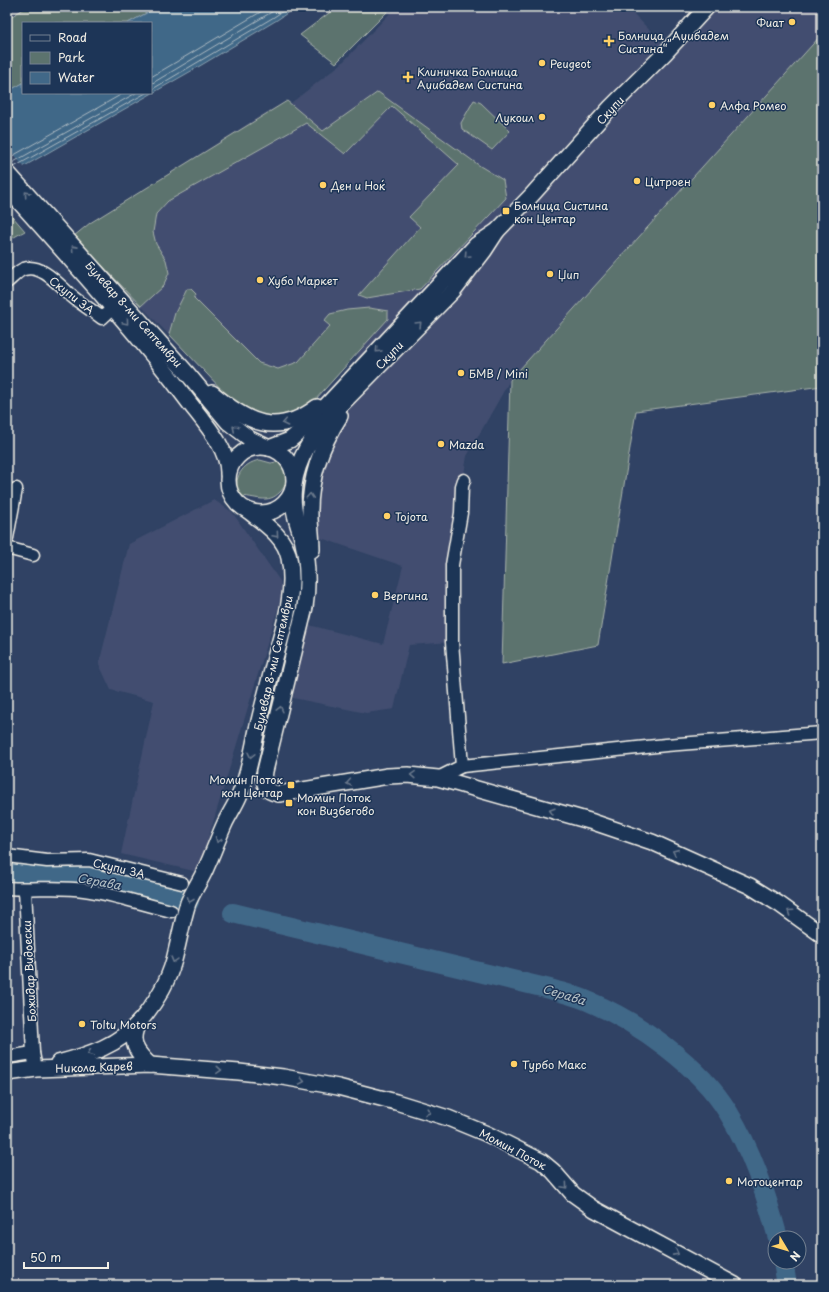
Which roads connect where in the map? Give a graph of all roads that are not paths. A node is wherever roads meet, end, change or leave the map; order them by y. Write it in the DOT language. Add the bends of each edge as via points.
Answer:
graph roads {
  1 [pos="707,7"];
  2 [pos="7,172"];
  3 [pos="7,188"];
  4 [pos="497,231"];
  5 [pos="58,238"];
  6 [pos="7,282"];
  7 [pos="114,307"];
  8 [pos="372,372"];
  9 [pos="187,373"];
  10 [pos="342,388"];
  11 [pos="269,448"];
  12 [pos="228,474"];
  13 [pos="464,480"];
  14 [pos="294,486"];
  15 [pos="16,489"];
  16 [pos="247,510"];
  17 [pos="7,538"];
  18 [pos="7,548"];
  19 [pos="33,555"];
  20 [pos="308,590"];
  21 [pos="822,733"];
  22 [pos="462,766"];
  23 [pos="438,778"];
  24 [pos="7,856"];
  25 [pos="182,883"];
  26 [pos="7,888"];
  27 [pos="25,889"];
  28 [pos="171,911"];
  29 [pos="822,934"];
  30 [pos="141,1020"];
  31 [pos="33,1053"];
  32 [pos="7,1057"];
  33 [pos="150,1065"];
  34 [pos="180,1068"];
  35 [pos="36,1069"];
  36 [pos="7,1073"];
  37 [pos="735,1285"];
  1 -- 4 [label="street, Скупи"];
  5 -- 2 [label="street, Булевар 8-ми Септември, one-way"];
  3 -- 5 [label="street, Булевар 8-ми Септември"];
  8 -- 4 [label="street, Скупи, one-way" via="453,291"];
  4 -- 10 [label="street, Скупи, one-way" via="476,245"];
  5 -- 7 [label="street, Булевар 8-ми Септември"];
  9 -- 5 [label="street, Булевар 8-ми Септември, one-way"];
  6 -- 7 [label="street, Скупи 3А" via="24,269 35,269 57,281 72,297 102,318"];
  7 -- 12 [label="street, Булевар 8-ми Септември, one-way" via="216,439 226,458"];
  8 -- 14 [label="street, Скупи" via="314,436 302,458"];
  20 -- 8 [label="street, one-way" via="312,561 310,492 316,466 331,430"];
  10 -- 9 [label="street, one-way" via="298,419 283,424 272,424 240,414"];
  11 -- 9 [label="street, Булевар 8-ми Септември, one-way" via="235,428"];
  10 -- 11 [label="street, Скупи" via="296,435 284,443"];
  11 -- 12 [label="street" via="256,448 242,453"];
  11 -- 14 [label="street" via="280,451 288,459 295,475"];
  12 -- 16 [label="street" via="230,496"];
  13 -- 22 [label="street" via="452,564 452,642"];
  14 -- 16 [label="street" via="288,498 275,508 258,512"];
  14 -- 20 [label="street, Булевар 8-ми Септември" via="294,509 304,547"];
  15 -- 17 [label="street"];
  16 -- 30 [label="street, Булевар 8-ми Септември, one-way" via="272,530 283,543 289,558 290,585 284,624 243,787 189,902 170,972"];
  18 -- 19 [label="street"];
  23 -- 20 [label="street, Булевар 8-ми Септември, one-way" via="388,776 279,794 265,788 265,771"];
  21 -- 22 [label="street" via="666,744"];
  22 -- 23 [label="street"];
  29 -- 23 [label="street, one-way" via="732,876 652,842 593,822"];
  24 -- 25 [label="street, Скупи 3А" via="47,861 89,860"];
  26 -- 27 [label="street"];
  27 -- 28 [label="street" via="83,890"];
  27 -- 31 [label="street, Божидар Видоески"];
  30 -- 33 [label="street" via="133,1039 139,1054"];
  30 -- 35 [label="street, one-way" via="124,1036 110,1044 86,1055"];
  31 -- 32 [label="street"];
  31 -- 35 [label="street, Божидар Видоески"];
  33 -- 34 [label="street, Никола Карев"];
  33 -- 35 [label="street, Никола Карев"];
  34 -- 37 [label="street, Момин Поток, one-way" via="264,1075 338,1087 448,1118 541,1161 574,1194 594,1209"];
  35 -- 36 [label="street, Никола Карев"];
}
